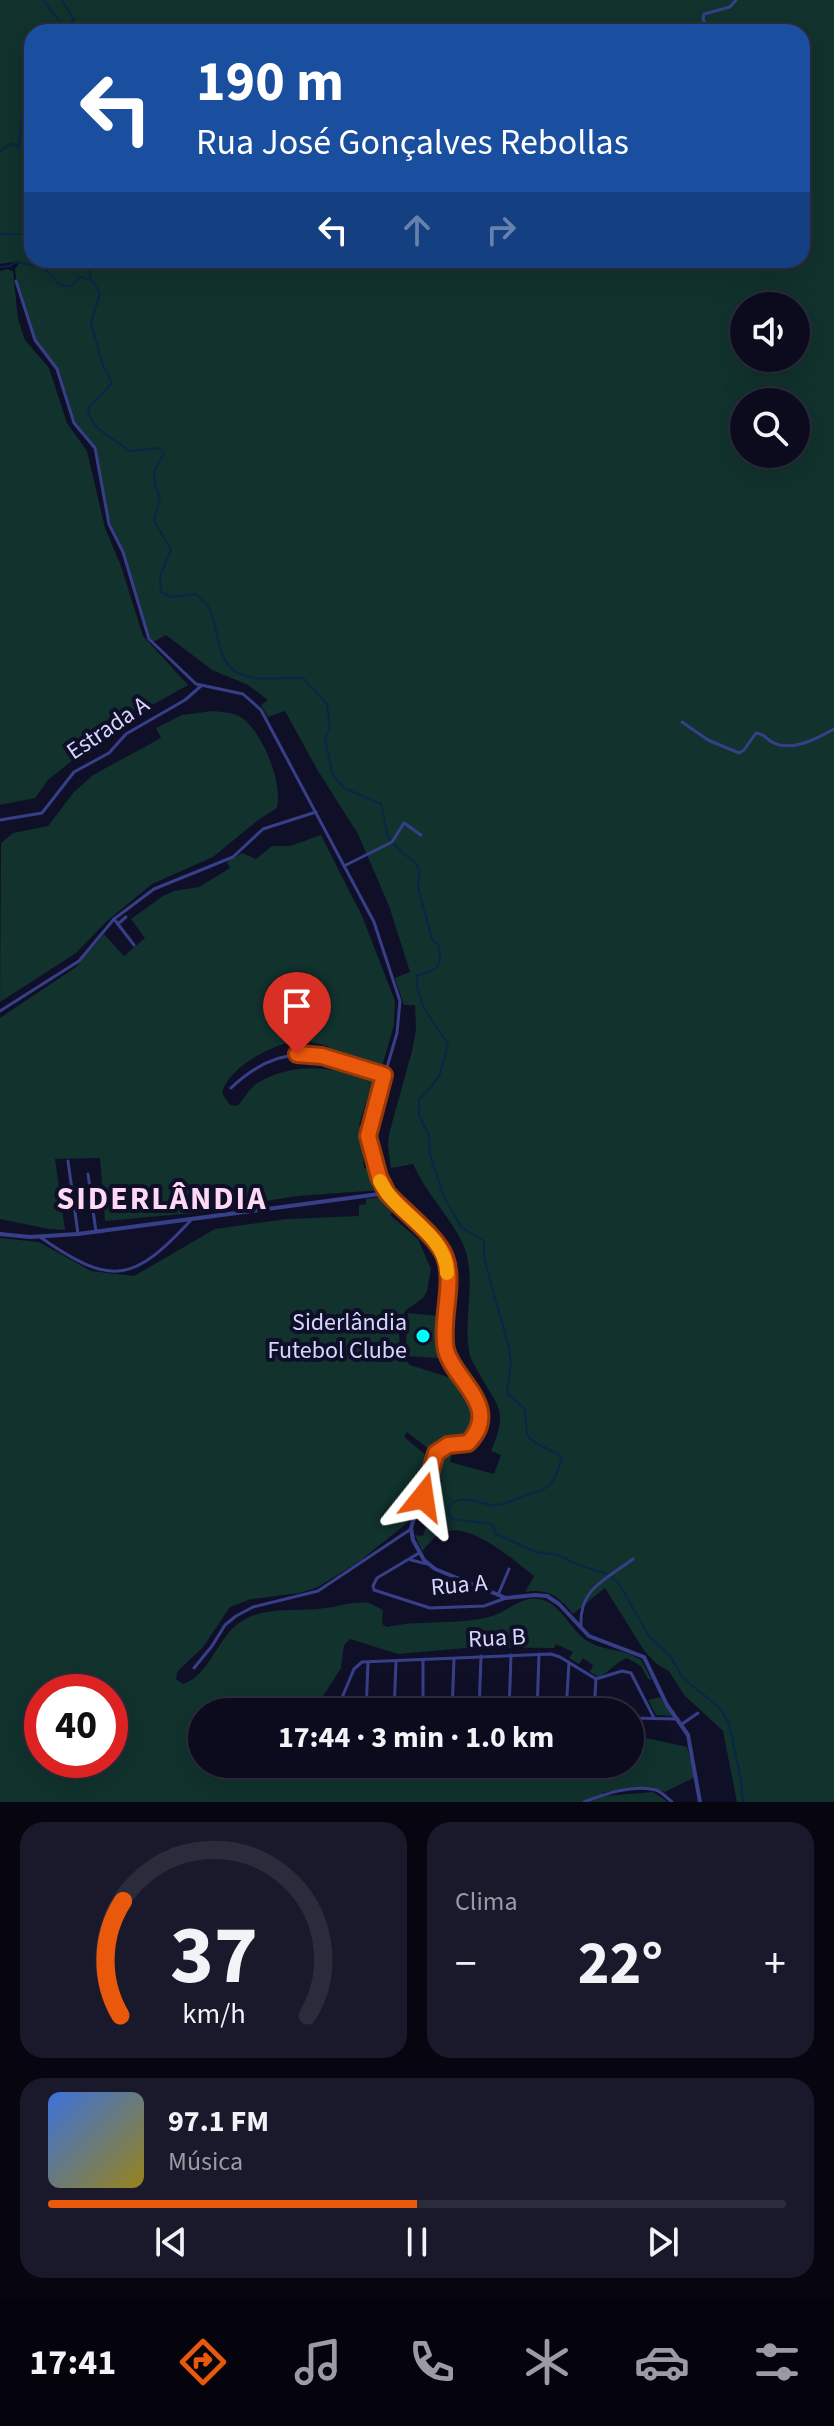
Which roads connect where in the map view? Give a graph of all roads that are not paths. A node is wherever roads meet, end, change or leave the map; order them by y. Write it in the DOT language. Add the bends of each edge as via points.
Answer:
graph roads {
  1 [pos="736,0"];
  2 [pos="705,24"];
  3 [pos="16,281"];
  4 [pos="201,686"];
  5 [pos="682,722"];
  6 [pos="834,729"];
  7 [pos="316,812"];
  8 [pos="0,820"];
  9 [pos="421,835"];
  10 [pos="344,866"];
  11 [pos="126,917"];
  12 [pos="114,919"];
  13 [pos="118,924"];
  14 [pos="134,945"];
  15 [pos="0,1011"];
  16 [pos="384,1075"];
  17 [pos="231,1088"];
  18 [pos="68,1161"];
  19 [pos="88,1174"];
  20 [pos="387,1193"];
  21 [pos="192,1219"];
  22 [pos="96,1232"];
  23 [pos="0,1234"];
  24 [pos="78,1234"];
  25 [pos="40,1237"];
  26 [pos="411,1529"];
  27 [pos="419,1553"];
  28 [pos="633,1559"];
  29 [pos="407,1560"];
  30 [pos="430,1566"];
  31 [pos="509,1569"];
  32 [pos="491,1592"];
  33 [pos="498,1595"];
  34 [pos="506,1598"];
  35 [pos="490,1604"];
  36 [pos="581,1629"];
  37 [pos="539,1654"];
  38 [pos="511,1655"];
  39 [pos="481,1656"];
  40 [pos="454,1659"];
  41 [pos="423,1661"];
  42 [pos="368,1662"];
  43 [pos="396,1662"];
  44 [pos="569,1662"];
  45 [pos="194,1668"];
  46 [pos="596,1679"];
  47 [pos="342,1698"];
  48 [pos="367,1698"];
  49 [pos="395,1698"];
  50 [pos="423,1698"];
  51 [pos="453,1698"];
  52 [pos="480,1698"];
  53 [pos="509,1698"];
  54 [pos="537,1698"];
  55 [pos="567,1698"];
  56 [pos="595,1698"];
  57 [pos="698,1713"];
  58 [pos="644,1718"];
  59 [pos="654,1718"];
  60 [pos="680,1721"];
  61 [pos="584,1802"];
  62 [pos="672,1802"];
  63 [pos="700,1802"];
  1 -- 2 [label="street" via="730,7 704,14"];
  3 -- 4 [label="street" via="38,347 57,369 71,416 95,448 109,524 123,552 149,639"];
  4 -- 7 [label="street" via="239,693 256,705"];
  4 -- 8 [label="street, Estrada A" via="70,775 42,813"];
  5 -- 6 [label="street" via="739,753 756,733 793,745"];
  7 -- 10 [label="street"];
  7 -- 12 [label="street" via="263,829 233,857 154,889"];
  9 -- 10 [label="street" via="404,823 392,842"];
  10 -- 16 [label="street" via="374,922 400,1001"];
  11 -- 13 [label="street"];
  12 -- 13 [label="street"];
  12 -- 15 [label="street" via="83,958"];
  13 -- 14 [label="street"];
  16 -- 17 [label="street" via="306,1053 275,1060"];
  16 -- 20 [label="street" via="368,1136"];
  18 -- 24 [label="street"];
  19 -- 22 [label="street"];
  20 -- 21 [label="street"];
  20 -- 26 [label="street" via="445,1255 446,1350 479,1409 472,1439 445,1446 434,1455"];
  21 -- 22 [label="street"];
  21 -- 25 [label="street" via="145,1262 125,1270 88,1267"];
  22 -- 24 [label="street"];
  23 -- 25 [label="street"];
  24 -- 25 [label="street"];
  26 -- 27 [label="street"];
  26 -- 45 [label="street" via="318,1591 253,1607 229,1621"];
  27 -- 29 [label="street"];
  27 -- 30 [label="street"];
  28 -- 36 [label="street" via="593,1588 583,1602"];
  29 -- 30 [label="street"];
  29 -- 35 [label="street, Rua A" via="375,1580 372,1587 377,1593 430,1608"];
  30 -- 32 [label="street"];
  31 -- 33 [label="street"];
  32 -- 33 [label="street"];
  32 -- 35 [label="street"];
  33 -- 34 [label="street"];
  34 -- 35 [label="street, Rua A"];
  34 -- 36 [label="street" via="547,1596"];
  36 -- 60 [label="street" via="595,1640 644,1657"];
  37 -- 38 [label="street, Rua B"];
  37 -- 44 [label="street, Rua B"];
  37 -- 54 [label="street"];
  38 -- 39 [label="street, Rua B"];
  38 -- 53 [label="street"];
  39 -- 40 [label="street, Rua B"];
  39 -- 52 [label="street"];
  40 -- 41 [label="street, Rua B"];
  40 -- 51 [label="street"];
  41 -- 43 [label="street, Rua B"];
  41 -- 50 [label="street"];
  42 -- 43 [label="street, Rua B"];
  42 -- 47 [label="street" via="355,1667"];
  42 -- 48 [label="street"];
  43 -- 49 [label="street"];
  44 -- 46 [label="street, Rua B"];
  44 -- 55 [label="street"];
  46 -- 56 [label="street"];
  46 -- 59 [label="street" via="631,1673"];
  57 -- 60 [label="street"];
  58 -- 59 [label="street"];
  59 -- 60 [label="street"];
  60 -- 63 [label="street" via="694,1754"];
  61 -- 62 [label="street" via="611,1792 656,1790"];
}
